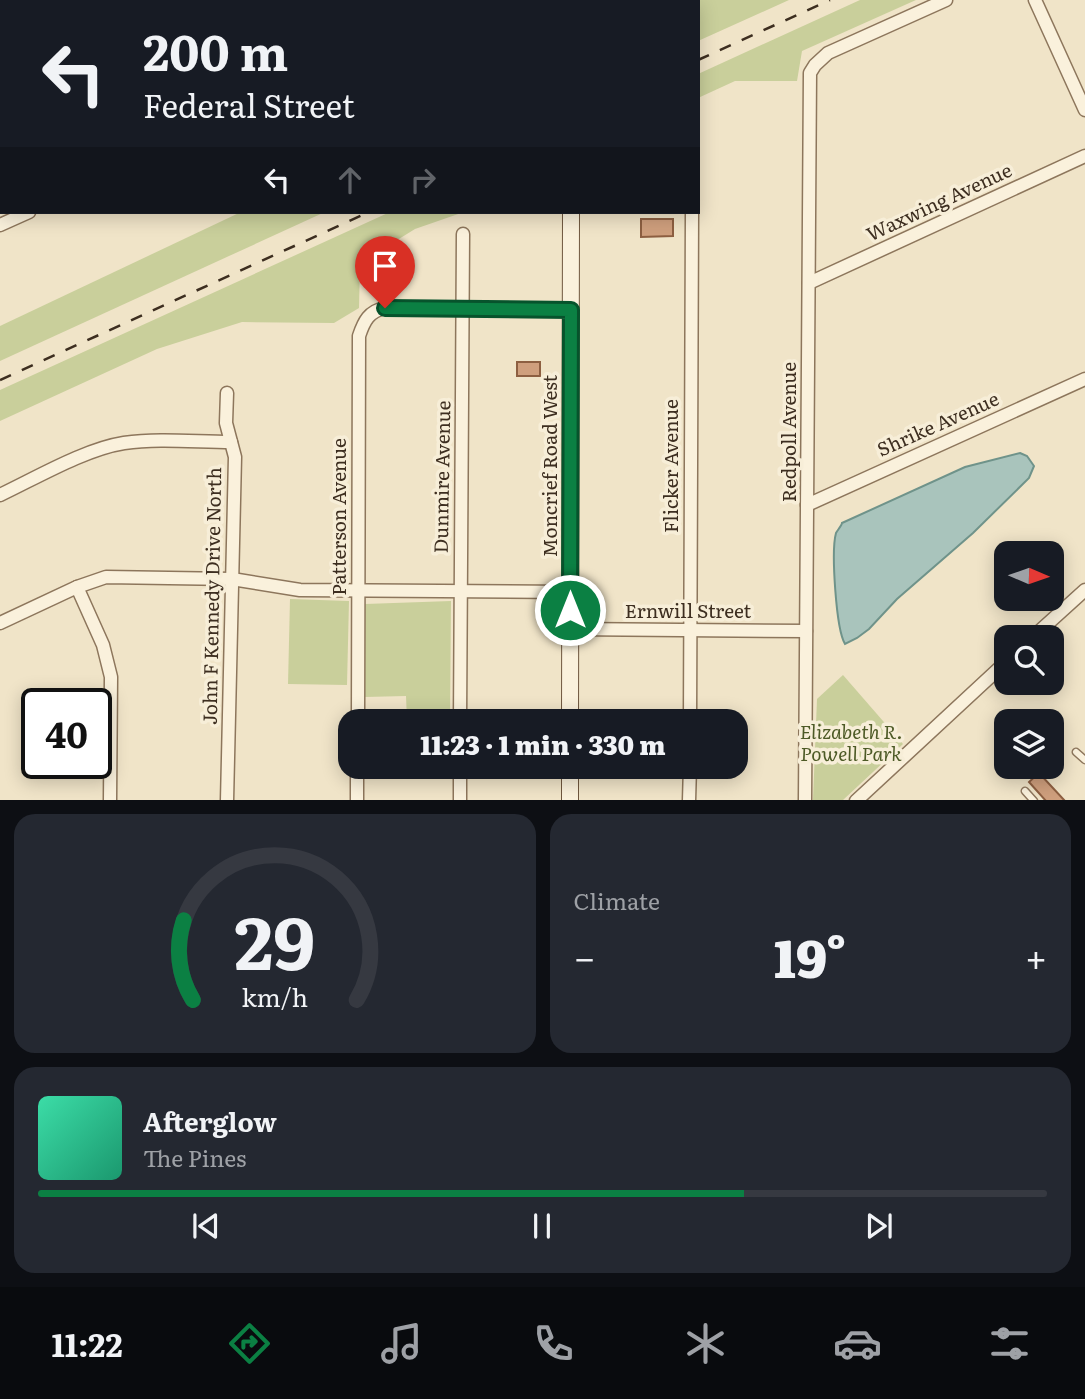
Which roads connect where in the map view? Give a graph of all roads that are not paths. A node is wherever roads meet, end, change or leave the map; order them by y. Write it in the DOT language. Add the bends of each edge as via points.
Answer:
graph roads {
  1 [pos="946,0"];
  2 [pos="1035,0"];
  3 [pos="1085,110"];
  4 [pos="1085,156"];
  5 [pos="25,214"];
  6 [pos="571,214"];
  7 [pos="692,214"];
  8 [pos="0,225"];
  9 [pos="463,234"];
  10 [pos="809,282"];
  11 [pos="463,308"];
  12 [pos="571,310"];
  13 [pos="1085,379"];
  14 [pos="227,393"];
  15 [pos="232,442"];
  16 [pos="0,495"];
  17 [pos="807,505"];
  18 [pos="232,579"];
  19 [pos="78,587"];
  20 [pos="1085,590"];
  21 [pos="358,592"];
  22 [pos="460,592"];
  23 [pos="570,592"];
  24 [pos="0,623"];
  25 [pos="1047,625"];
  26 [pos="570,629"];
  27 [pos="690,630"];
  28 [pos="806,631"];
  29 [pos="994,673"];
  30 [pos="358,709"];
  31 [pos="460,709"];
  32 [pos="570,709"];
  33 [pos="690,709"];
  34 [pos="1076,752"];
  35 [pos="1085,760"];
  36 [pos="358,779"];
  37 [pos="460,779"];
  38 [pos="570,779"];
  39 [pos="690,779"];
  40 [pos="1025,791"];
  41 [pos="110,800"];
  42 [pos="227,800"];
  43 [pos="357,800"];
  44 [pos="460,800"];
  45 [pos="570,800"];
  46 [pos="690,800"];
  47 [pos="805,800"];
  48 [pos="856,800"];
  49 [pos="1034,800"];
  1 -- 10 [label="street, Redpoll Avenue" via="828,53 810,73"];
  2 -- 3 [label="street"];
  4 -- 10 [label="street, Waxwing Avenue"];
  5 -- 8 [label="street"];
  6 -- 12 [label="street, Moncrief Road West"];
  7 -- 27 [label="street, Flicker Avenue"];
  9 -- 11 [label="street, Dunmire Avenue"];
  10 -- 17 [label="street, Redpoll Avenue"];
  11 -- 12 [label="street"];
  11 -- 21 [label="street, Patterson Avenue" via="376,310 368,315 359,336"];
  11 -- 22 [label="street, Dunmire Avenue"];
  12 -- 23 [label="street, Moncrief Road West"];
  13 -- 17 [label="street, Shrike Avenue"];
  14 -- 15 [label="street, John F Kennedy Drive North" via="226,423"];
  15 -- 16 [label="street" via="122,443"];
  15 -- 18 [label="street, John F Kennedy Drive North"];
  17 -- 28 [label="street, Redpoll Avenue"];
  18 -- 19 [label="street" via="106,577"];
  18 -- 21 [label="street" via="300,590"];
  18 -- 42 [label="street, John F Kennedy Drive North"];
  19 -- 24 [label="street"];
  19 -- 41 [label="street" via="103,645 111,677"];
  20 -- 25 [label="street"];
  21 -- 22 [label="street"];
  21 -- 30 [label="street, Patterson Avenue"];
  22 -- 23 [label="street"];
  22 -- 31 [label="street, Dunmire Avenue"];
  23 -- 26 [label="street, Moncrief Road West"];
  26 -- 27 [label="street, Ernwill Street"];
  26 -- 32 [label="street, Moncrief Road West"];
  27 -- 28 [label="street, Ernwill Street"];
  27 -- 33 [label="street, Flicker Avenue"];
  28 -- 47 [label="street, Redpoll Avenue"];
  29 -- 48 [label="street"];
  34 -- 35 [label="lane"];
  36 -- 43 [label="street"];
  37 -- 44 [label="street"];
  38 -- 45 [label="street"];
  39 -- 46 [label="street"];
  40 -- 49 [label="lane"];
}
